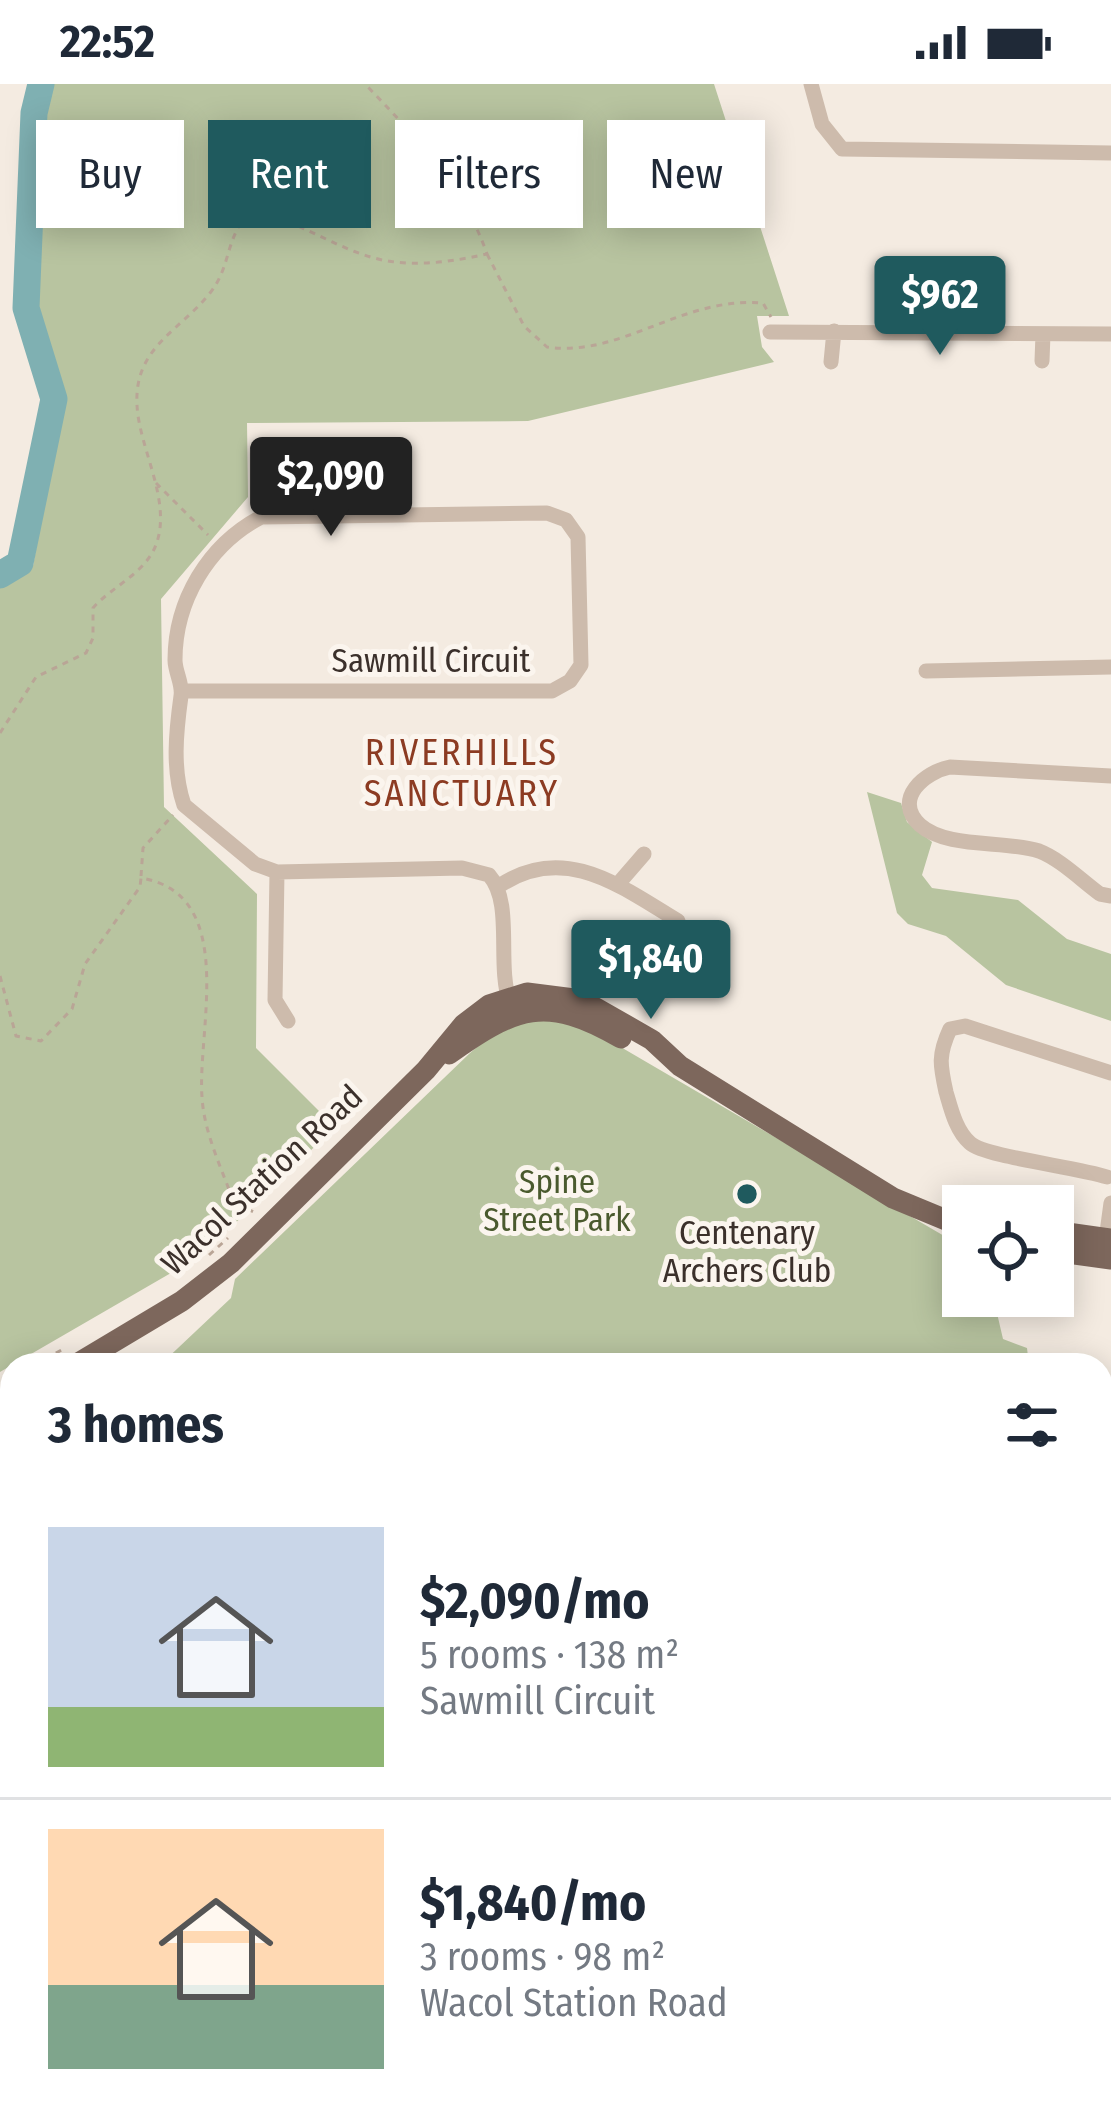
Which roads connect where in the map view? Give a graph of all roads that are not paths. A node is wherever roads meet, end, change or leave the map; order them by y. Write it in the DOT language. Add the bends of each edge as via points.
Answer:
graph roads {
  1 [pos="811,84"];
  2 [pos="1111,153"];
  3 [pos="834,331"];
  4 [pos="777,332"];
  5 [pos="1042,334"];
  6 [pos="1111,334"];
  7 [pos="1042,361"];
  8 [pos="831,362"];
  9 [pos="1111,667"];
  10 [pos="926,670"];
  11 [pos="182,691"];
  12 [pos="1111,776"];
  13 [pos="644,854"];
  14 [pos="277,872"];
  15 [pos="618,884"];
  16 [pos="499,886"];
  17 [pos="1111,896"];
  18 [pos="678,921"];
  19 [pos="511,1006"];
  20 [pos="288,1021"];
  21 [pos="1111,1073"];
  22 [pos="1107,1178"];
  23 [pos="1111,1203"];
  24 [pos="942,1218"];
  25 [pos="1074,1237"];
  26 [pos="1108,1248"];
  27 [pos="1074,1250"];
  28 [pos="77,1353"];
  1 -- 2 [label="street" via="822,124 842,148"];
  3 -- 4 [label="street"];
  3 -- 5 [label="street"];
  3 -- 8 [label="street"];
  5 -- 6 [label="street"];
  5 -- 7 [label="street"];
  9 -- 10 [label="street"];
  11 -- 11 [label="street, Sawmill Circuit" via="175,664 181,600 239,529 261,517 547,513 566,520 578,537 581,665 552,691"];
  11 -- 14 [label="street, Sawmill Circuit" via="175,716 184,806 255,864"];
  12 -- 17 [label="street" via="950,767 928,771 914,786 911,807 919,824 940,834 1044,853"];
  13 -- 15 [label="street"];
  14 -- 16 [label="street" via="476,869"];
  14 -- 20 [label="street" via="275,1000"];
  15 -- 16 [label="street" via="587,869 539,868"];
  15 -- 18 [label="street"];
  16 -- 19 [label="street" via="500,961"];
  19 -- 24 [label="main road" via="546,992 582,1000 893,1198"];
  19 -- 28 [label="main road, Wacol Station Road" via="464,1024 231,1263 182,1301"];
  21 -- 22 [label="street" via="965,1025 950,1029 937,1056 967,1142"];
  23 -- 26 [label="street"];
  25 -- 26 [label="main road"];
  26 -- 27 [label="main road"];
}
